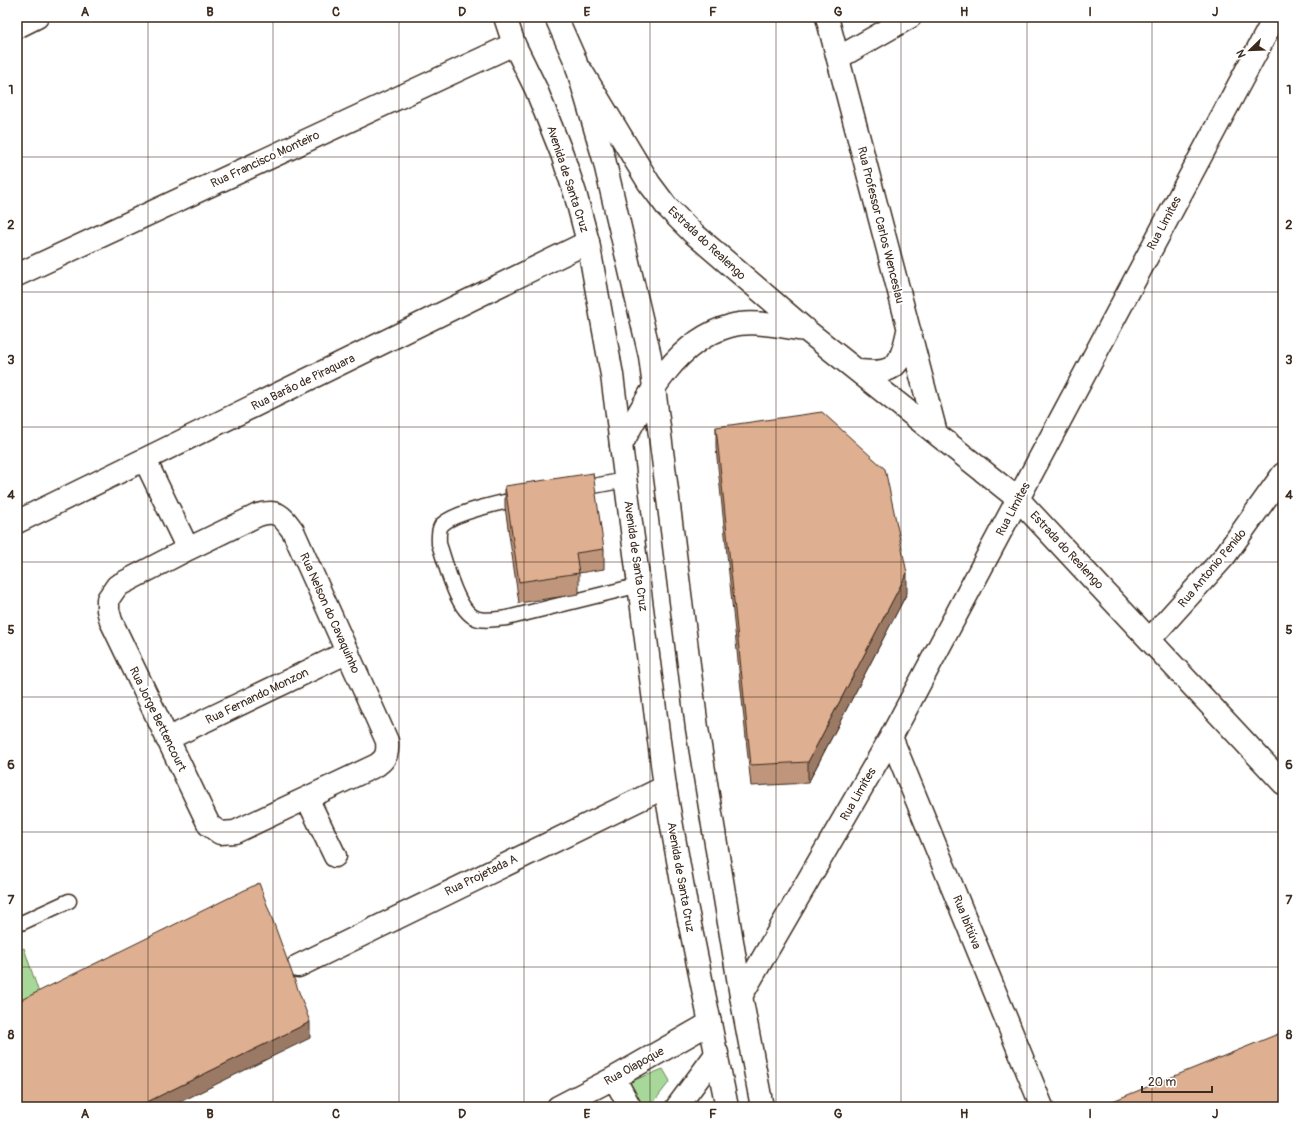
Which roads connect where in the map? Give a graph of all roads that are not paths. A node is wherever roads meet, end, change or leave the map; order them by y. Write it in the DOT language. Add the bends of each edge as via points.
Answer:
graph roads {
  1 [pos="37,17"];
  2 [pos="505,17"];
  3 [pos="556,17"];
  4 [pos="828,17"];
  5 [pos="910,17"];
  6 [pos="1275,17"];
  7 [pos="17,27"];
  8 [pos="514,44"];
  9 [pos="838,58"];
  10 [pos="575,60"];
  11 [pos="588,242"];
  12 [pos="17,275"];
  13 [pos="806,330"];
  14 [pos="908,330"];
  15 [pos="859,371"];
  16 [pos="654,390"];
  17 [pos="936,433"];
  18 [pos="621,445"];
  19 [pos="145,460"];
  20 [pos="1283,474"];
  21 [pos="626,480"];
  22 [pos="563,491"];
  23 [pos="539,495"];
  24 [pos="1018,499"];
  25 [pos="17,522"];
  26 [pos="188,549"];
  27 [pos="640,585"];
  28 [pos="1150,639"];
  29 [pos="348,652"];
  30 [pos="891,737"];
  31 [pos="167,739"];
  32 [pos="1283,783"];
  33 [pos="665,786"];
  34 [pos="308,798"];
  35 [pos="335,856"];
  36 [pos="69,901"];
  37 [pos="17,925"];
  38 [pos="298,966"];
  39 [pos="740,996"];
  40 [pos="710,1023"];
  41 [pos="716,1052"];
  42 [pos="614,1078"];
  43 [pos="558,1107"];
  44 [pos="630,1107"];
  45 [pos="677,1107"];
  46 [pos="727,1107"];
  47 [pos="762,1107"];
  48 [pos="1042,1107"];
  1 -- 7 [label="street"];
  2 -- 8 [label="street, Avenida de Santa Cruz"];
  3 -- 10 [label="street"];
  4 -- 9 [label="street, Rua Professor Carlos Wenceslau"];
  5 -- 9 [label="street"];
  6 -- 24 [label="street, Rua Limites"];
  8 -- 11 [label="street, Avenida de Santa Cruz" via="550,120 575,193"];
  8 -- 12 [label="street, Rua Francisco Monteiro"];
  9 -- 14 [label="street, Rua Professor Carlos Wenceslau"];
  10 -- 13 [label="street, Estrada do Realengo" via="649,183 667,207 693,234"];
  10 -- 16 [label="street" via="604,159 650,356"];
  11 -- 18 [label="street, Avenida de Santa Cruz" via="612,375"];
  11 -- 19 [label="street, Rua Barão de Piraquara"];
  13 -- 15 [label="street, Estrada do Realengo"];
  13 -- 16 [label="street" via="755,324 730,326 702,338 676,359"];
  14 -- 15 [label="street" via="904,352 892,368 876,373"];
  14 -- 17 [label="street, Rua Professor Carlos Wenceslau"];
  15 -- 17 [label="street, Estrada do Realengo"];
  16 -- 18 [label="street"];
  16 -- 39 [label="street" via="697,728"];
  17 -- 24 [label="street, Estrada do Realengo"];
  18 -- 21 [label="street, Avenida de Santa Cruz"];
  19 -- 25 [label="street, Rua Barão de Piraquara"];
  19 -- 26 [label="street"];
  20 -- 28 [label="street, Rua Antonio Penido" via="1224,557"];
  21 -- 22 [label="lane"];
  21 -- 27 [label="street, Avenida de Santa Cruz"];
  23 -- 27 [label="lane" via="492,504 447,520 441,526 439,544 460,603 471,616 486,620 507,618"];
  24 -- 28 [label="street, Estrada do Realengo"];
  24 -- 30 [label="street, Rua Limites"];
  26 -- 29 [label="street, Rua Nelson do Cavaquinho" via="258,515 268,512 278,514 293,531"];
  26 -- 31 [label="street, Rua Jorge Bettencourt" via="117,586 108,599 111,621"];
  27 -- 33 [label="street, Avenida de Santa Cruz"];
  28 -- 32 [label="street, Estrada do Realengo"];
  29 -- 31 [label="street, Rua Fernando Monzon"];
  29 -- 34 [label="street, Rua Nelson do Cavaquinho" via="388,741 388,751 385,759 377,765"];
  30 -- 39 [label="street, Rua Limites"];
  30 -- 48 [label="street, Rua Ibitiúva"];
  31 -- 34 [label="street, Rua Jorge Bettencourt" via="209,825 220,833 235,832"];
  33 -- 38 [label="street, Rua Projetada A"];
  33 -- 40 [label="street, Avenida de Santa Cruz"];
  34 -- 35 [label="street"];
  36 -- 37 [label="lane"];
  39 -- 47 [label="street"];
  40 -- 41 [label="street, Avenida de Santa Cruz"];
  40 -- 42 [label="street, Rua Oiapoque"];
  41 -- 45 [label="street"];
  41 -- 46 [label="street, Avenida de Santa Cruz"];
  42 -- 43 [label="street, Rua Oiapoque"];
  42 -- 44 [label="street"];
}
